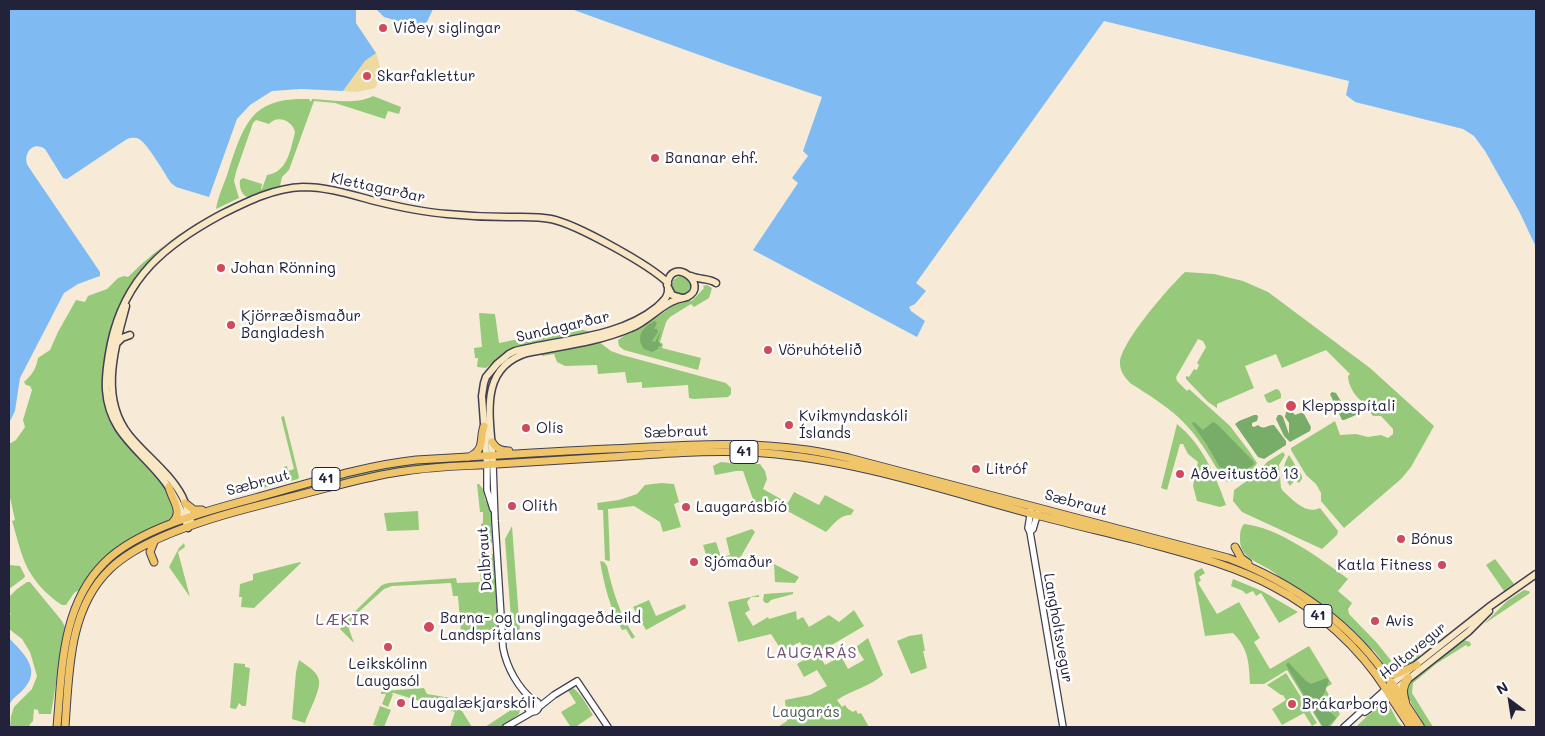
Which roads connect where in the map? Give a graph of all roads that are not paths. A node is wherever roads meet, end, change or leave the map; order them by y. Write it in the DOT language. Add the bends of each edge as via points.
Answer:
graph roads {
  1 [pos="642,265"];
  2 [pos="672,275"];
  3 [pos="691,276"];
  4 [pos="668,286"];
  5 [pos="131,291"];
  6 [pos="692,292"];
  7 [pos="682,298"];
  8 [pos="130,335"];
  9 [pos="117,344"];
  10 [pos="484,426"];
  11 [pos="492,442"];
  12 [pos="540,453"];
  13 [pos="490,456"];
  14 [pos="468,457"];
  15 [pos="490,465"];
  16 [pos="169,487"];
  17 [pos="185,503"];
  18 [pos="213,509"];
  19 [pos="1035,510"];
  20 [pos="187,518"];
  21 [pos="170,525"];
  22 [pos="190,527"];
  23 [pos="155,541"];
  24 [pos="130,544"];
  25 [pos="1235,547"];
  26 [pos="140,548"];
  27 [pos="154,562"];
  28 [pos="1536,574"];
  29 [pos="1278,581"];
  30 [pos="1500,600"];
  31 [pos="1417,664"];
  32 [pos="1382,670"];
  33 [pos="1408,678"];
  34 [pos="521,687"];
  35 [pos="1390,689"];
  36 [pos="554,695"];
  37 [pos="535,701"];
  38 [pos="527,704"];
  39 [pos="538,708"];
  40 [pos="1409,710"];
  41 [pos="532,712"];
  42 [pos="516,720"];
  43 [pos="57,727"];
  44 [pos="65,727"];
  45 [pos="506,727"];
  46 [pos="608,727"];
  47 [pos="1063,727"];
  48 [pos="1344,727"];
  49 [pos="1349,727"];
  50 [pos="1411,727"];
  51 [pos="1420,727"];
  1 -- 2 [label="main road, Klettagarðar"];
  1 -- 4 [label="main road, Klettagarðar" via="663,278"];
  1 -- 5 [label="main road, Klettagarðar" via="599,240 550,219 436,213 323,188 302,187 258,197 194,230 157,258"];
  2 -- 3 [label="main road, Sundagarðar" via="684,272"];
  2 -- 4 [label="main road, Sundagarðar"];
  3 -- 6 [label="main road"];
  3 -- 6 [label="main road, Sundagarðar" via="716,283 701,285"];
  4 -- 7 [label="main road" via="672,295"];
  4 -- 10 [label="main road, Sundagarðar" via="664,300 626,325 515,351 502,359 484,383"];
  5 -- 9 [label="main road, Klettagarðar"];
  5 -- 16 [label="main road, Klettagarðar" via="123,304 112,339 106,371 107,398 123,436"];
  6 -- 7 [label="main road, Sundagarðar"];
  7 -- 11 [label="main road, Sundagarðar" via="671,301 639,325 626,330 527,353 510,362 498,374 490,391"];
  8 -- 9 [label="main road"];
  9 -- 17 [label="main road, Klettagarðar" via="111,383 117,415 130,436 166,473"];
  10 -- 13 [label="main road, Sundagarðar"];
  10 -- 14 [label="main road" via="480,448"];
  11 -- 12 [label="main road" via="503,451 532,450"];
  11 -- 13 [label="main road, Sundagarðar"];
  12 -- 13 [label="main road, Sæbraut / 41"];
  12 -- 19 [label="main road, Sæbraut / 41" via="737,444 808,450 881,466"];
  13 -- 14 [label="main road, Sæbraut / 41"];
  13 -- 15 [label="main road, Sundagarðar"];
  14 -- 18 [label="main road, Sæbraut / 41" via="416,460 373,468"];
  15 -- 19 [label="main road, Sæbraut / 41" via="680,453 763,453 861,468"];
  15 -- 22 [label="main road, Sæbraut / 41" via="426,468 380,475 258,505"];
  15 -- 34 [label="street, Dalbraut" via="487,490 494,516 503,645 507,664"];
  16 -- 20 [label="main road, Klettagarðar"];
  16 -- 21 [label="main road" via="178,512"];
  17 -- 18 [label="main road" via="194,510"];
  17 -- 20 [label="main road, Klettagarðar"];
  18 -- 20 [label="main road, Sæbraut / 41"];
  19 -- 29 [label="main road, Sæbraut / 41" via="1228,558"];
  19 -- 35 [label="main road, Sæbraut / 41" via="1219,564 1275,587 1320,617"];
  19 -- 47 [label="street, Langholtsvegur" via="1030,532"];
  20 -- 21 [label="main road, Sæbraut / 41"];
  20 -- 22 [label="main road, Klettagarðar"];
  21 -- 24 [label="main road, Sæbraut / 41"];
  22 -- 23 [label="main road, Sæbraut / 41"];
  23 -- 26 [label="main road, Sæbraut / 41"];
  23 -- 27 [label="main road" via="150,552"];
  24 -- 26 [label="main road"];
  24 -- 43 [label="main road, Sæbraut / 41" via="103,564 83,591 72,616 65,648"];
  25 -- 29 [label="main road" via="1243,560 1270,573"];
  26 -- 44 [label="main road, Sæbraut / 41" via="108,570 84,607 73,643"];
  28 -- 30 [label="main road, Holtavegur"];
  29 -- 32 [label="main road, Sæbraut / 41" via="1324,611"];
  30 -- 31 [label="main road, Holtavegur"];
  30 -- 33 [label="main road, Holtavegur" via="1468,632"];
  31 -- 32 [label="main road" via="1394,675"];
  31 -- 35 [label="main road, Holtavegur"];
  32 -- 35 [label="main road, Sæbraut / 41"];
  33 -- 35 [label="main road, Holtavegur"];
  33 -- 40 [label="highway" via="1403,694"];
  34 -- 37 [label="street, Dalbraut"];
  34 -- 38 [label="street, Dalbraut"];
  35 -- 40 [label="highway, Sæbraut / 41"];
  35 -- 48 [label="street, Holtavegur"];
  35 -- 49 [label="street, Holtavegur"];
  35 -- 50 [label="highway, Sæbraut / 41"];
  36 -- 37 [label="street"];
  36 -- 39 [label="street"];
  36 -- 46 [label="street" via="577,681"];
  37 -- 38 [label="street"];
  37 -- 39 [label="street"];
  38 -- 41 [label="street"];
  38 -- 42 [label="street"];
  39 -- 41 [label="street"];
  40 -- 51 [label="highway, Sæbraut / 41"];
  41 -- 42 [label="street"];
  42 -- 45 [label="street"];
}
